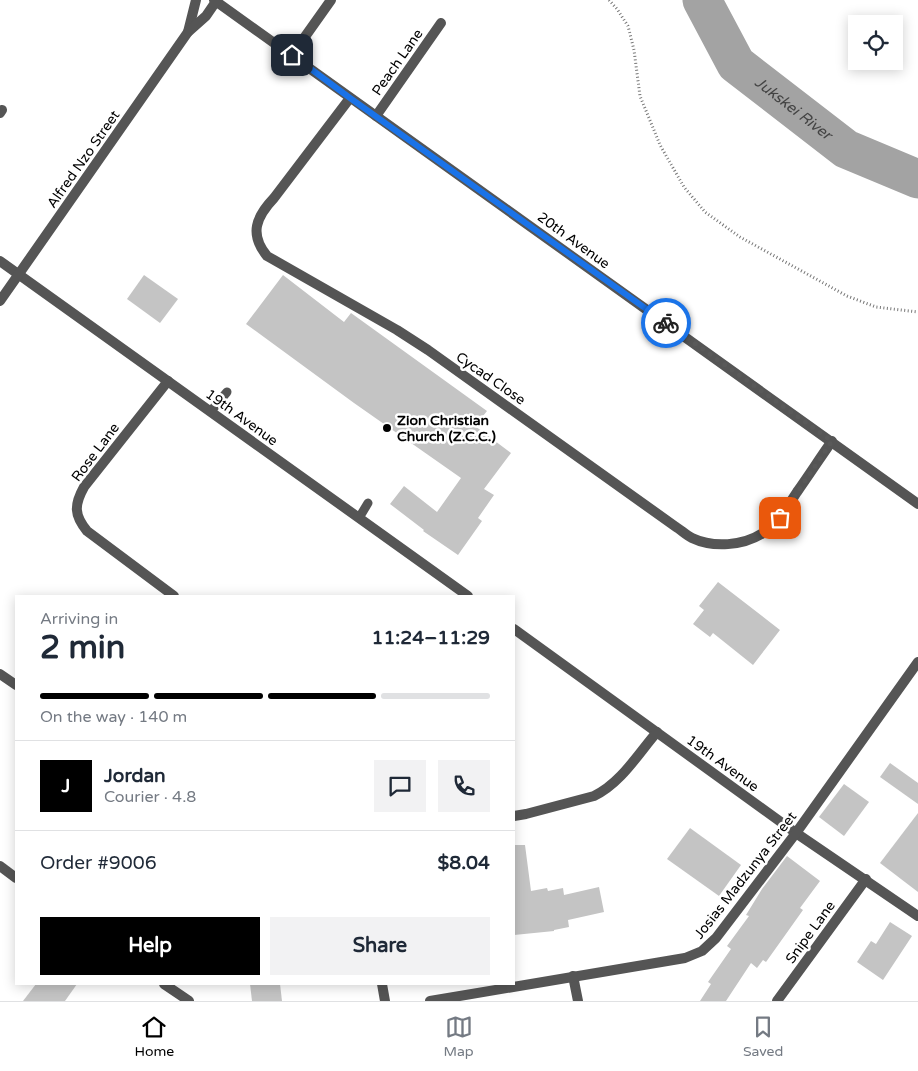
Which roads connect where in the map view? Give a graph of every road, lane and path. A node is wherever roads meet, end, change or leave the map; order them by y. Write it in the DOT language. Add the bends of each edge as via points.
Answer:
graph roads {
  1 [pos="196,0"];
  2 [pos="331,0"];
  3 [pos="609,0"];
  4 [pos="216,1"];
  5 [pos="440,23"];
  6 [pos="188,32"];
  7 [pos="292,55"];
  8 [pos="350,98"];
  9 [pos="376,116"];
  10 [pos="0,261"];
  11 [pos="19,274"];
  12 [pos="0,301"];
  13 [pos="918,312"];
  14 [pos="168,381"];
  15 [pos="227,392"];
  16 [pos="210,411"];
  17 [pos="832,441"];
  18 [pos="368,503"];
  19 [pos="918,504"];
  20 [pos="358,518"];
  21 [pos="173,595"];
  22 [pos="467,595"];
  23 [pos="515,630"];
  24 [pos="918,662"];
  25 [pos="0,674"];
  26 [pos="15,685"];
  27 [pos="657,732"];
  28 [pos="515,816"];
  29 [pos="796,833"];
  30 [pos="0,866"];
  31 [pos="15,877"];
  32 [pos="866,879"];
  33 [pos="918,916"];
  34 [pos="573,976"];
  35 [pos="165,985"];
  36 [pos="382,985"];
  37 [pos="189,1001"];
  38 [pos="385,1001"];
  39 [pos="430,1001"];
  40 [pos="578,1001"];
  41 [pos="777,1001"];
  1 -- 6 [label="street, Alfred Nzo Street"];
  2 -- 7 [label="street"];
  3 -- 13 [label="path" via="628,26 640,96 660,145 684,187 705,212 740,237 847,296 876,307"];
  4 -- 6 [label="street, Alfred Nzo Street" via="206,16"];
  4 -- 7 [label="street, 20th Avenue"];
  5 -- 9 [label="street, Peach Lane"];
  6 -- 11 [label="street, Alfred Nzo Street"];
  7 -- 8 [label="street, 20th Avenue"];
  8 -- 9 [label="street, 20th Avenue"];
  8 -- 17 [label="street, Cycad Close" via="258,218 257,238 267,256 428,350 676,527 705,542 733,543 762,534 780,518"];
  9 -- 17 [label="street, 20th Avenue"];
  10 -- 11 [label="street, 19th Avenue"];
  11 -- 12 [label="street, Alfred Nzo Street"];
  11 -- 14 [label="street, 19th Avenue"];
  14 -- 16 [label="street, 19th Avenue"];
  14 -- 21 [label="street, Rose Lane" via="84,487 76,509 81,524 88,531"];
  15 -- 16 [label="lane"];
  16 -- 20 [label="street, 19th Avenue"];
  17 -- 19 [label="street, 20th Avenue"];
  18 -- 20 [label="lane"];
  20 -- 22 [label="street, 19th Avenue"];
  23 -- 27 [label="street, 19th Avenue"];
  24 -- 29 [label="street, Josias Madzunya Street"];
  25 -- 26 [label="street"];
  27 -- 28 [label="street" via="602,792"];
  27 -- 29 [label="street, 19th Avenue"];
  29 -- 32 [label="street, 19th Avenue"];
  29 -- 34 [label="street, Josias Madzunya Street" via="716,938 702,951 685,958"];
  30 -- 31 [label="street"];
  32 -- 33 [label="street, 19th Avenue"];
  32 -- 41 [label="street, Snipe Lane"];
  34 -- 39 [label="street, Josias Madzunya Street"];
  34 -- 40 [label="street"];
  35 -- 37 [label="street"];
  36 -- 38 [label="street"];
}
